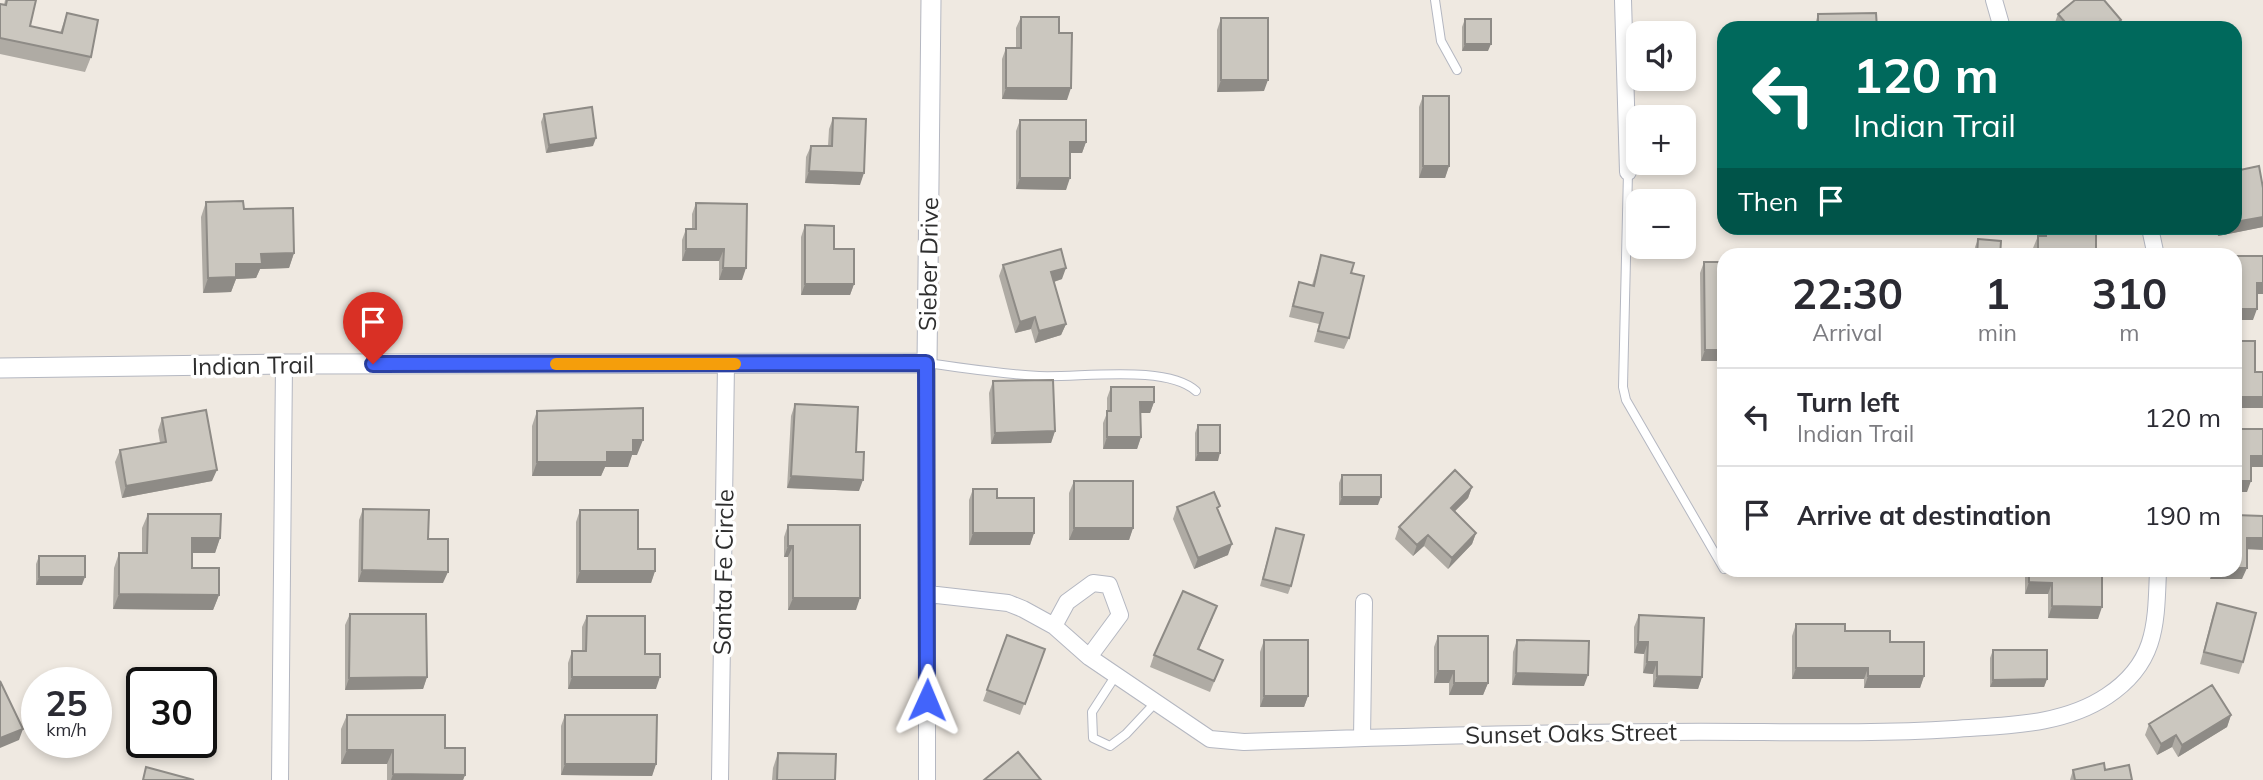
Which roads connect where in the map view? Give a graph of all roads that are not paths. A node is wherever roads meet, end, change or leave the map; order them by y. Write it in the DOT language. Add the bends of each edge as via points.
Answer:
graph roads {
  1 [pos="931,0"];
  2 [pos="1435,0"];
  3 [pos="1623,0"];
  4 [pos="1994,0"];
  5 [pos="2000,21"];
  6 [pos="1457,69"];
  7 [pos="1626,105"];
  8 [pos="1628,175"];
  9 [pos="926,363"];
  10 [pos="284,364"];
  11 [pos="726,364"];
  12 [pos="0,368"];
  13 [pos="1196,391"];
  14 [pos="1717,558"];
  15 [pos="2158,577"];
  16 [pos="928,594"];
  17 [pos="1364,602"];
  18 [pos="1054,625"];
  19 [pos="1089,657"];
  20 [pos="1116,675"];
  21 [pos="1156,702"];
  22 [pos="1362,738"];
  23 [pos="280,780"];
  24 [pos="720,780"];
  25 [pos="926,780"];
  1 -- 9 [label="street, Sieber Drive"];
  2 -- 6 [label="lane" via="1441,41"];
  3 -- 7 [label="street"];
  4 -- 5 [label="street"];
  8 -- 14 [label="lane" via="1626,400"];
  9 -- 11 [label="street, Indian Trail"];
  9 -- 13 [label="lane" via="1042,376 1155,376 1187,383"];
  9 -- 16 [label="street, Sieber Drive"];
  10 -- 11 [label="street, Indian Trail"];
  10 -- 12 [label="street, Indian Trail"];
  10 -- 23 [label="street"];
  11 -- 24 [label="street, Santa Fe Circle"];
  15 -- 22 [label="street, Sunset Oaks Street" via="2156,629 2140,665 2106,697 2035,724 1875,734 1675,732"];
  16 -- 18 [label="street, Sunset Oaks Street" via="1007,603"];
  16 -- 25 [label="street, Sieber Drive"];
  17 -- 22 [label="street"];
  18 -- 19 [label="street, Sunset Oaks Street"];
  18 -- 19 [label="street" via="1067,602 1093,583 1109,585 1120,615"];
  19 -- 20 [label="street, Sunset Oaks Street"];
  20 -- 21 [label="street, Sunset Oaks Street"];
  20 -- 21 [label="lane" via="1092,712 1093,738 1110,746"];
  21 -- 22 [label="street, Sunset Oaks Street" via="1210,739"];
}
